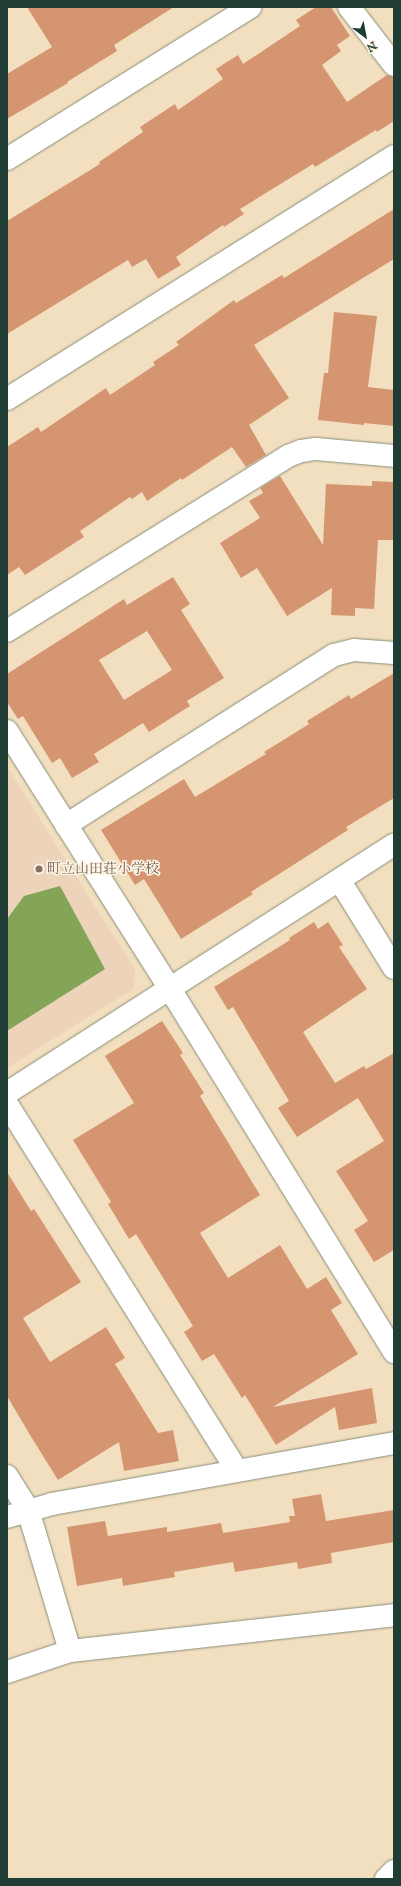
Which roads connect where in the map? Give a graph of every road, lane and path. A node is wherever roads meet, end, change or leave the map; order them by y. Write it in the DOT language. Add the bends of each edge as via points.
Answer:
graph roads {
  1 [pos="250,7"];
  2 [pos="349,7"];
  3 [pos="394,65"];
  4 [pos="394,156"];
  5 [pos="7,159"];
  6 [pos="7,399"];
  7 [pos="394,456"];
  8 [pos="7,631"];
  9 [pos="394,653"];
  10 [pos="7,731"];
  11 [pos="66,825"];
  12 [pos="394,845"];
  13 [pos="340,881"];
  14 [pos="394,968"];
  15 [pos="170,989"];
  16 [pos="7,1093"];
  17 [pos="7,1104"];
  18 [pos="394,1352"];
  19 [pos="394,1443"];
  20 [pos="237,1470"];
  21 [pos="7,1476"];
  22 [pos="28,1510"];
  23 [pos="7,1517"];
  24 [pos="394,1615"];
  25 [pos="70,1651"];
  26 [pos="7,1672"];
  27 [pos="394,1871"];
  28 [pos="386,1879"];
  1 -- 5 [label="street"];
  2 -- 3 [label="street"];
  4 -- 6 [label="street"];
  7 -- 8 [label="street" via="316,449 288,456"];
  9 -- 11 [label="street" via="354,650 334,655"];
  10 -- 11 [label="street"];
  11 -- 15 [label="street"];
  12 -- 13 [label="street"];
  13 -- 14 [label="street"];
  13 -- 15 [label="street"];
  15 -- 16 [label="street"];
  15 -- 18 [label="street"];
  17 -- 20 [label="street"];
  19 -- 20 [label="street"];
  20 -- 22 [label="street"];
  21 -- 22 [label="street"];
  22 -- 23 [label="street"];
  22 -- 25 [label="street"];
  24 -- 25 [label="street"];
  25 -- 26 [label="street"];
  27 -- 28 [label="street"];
}
